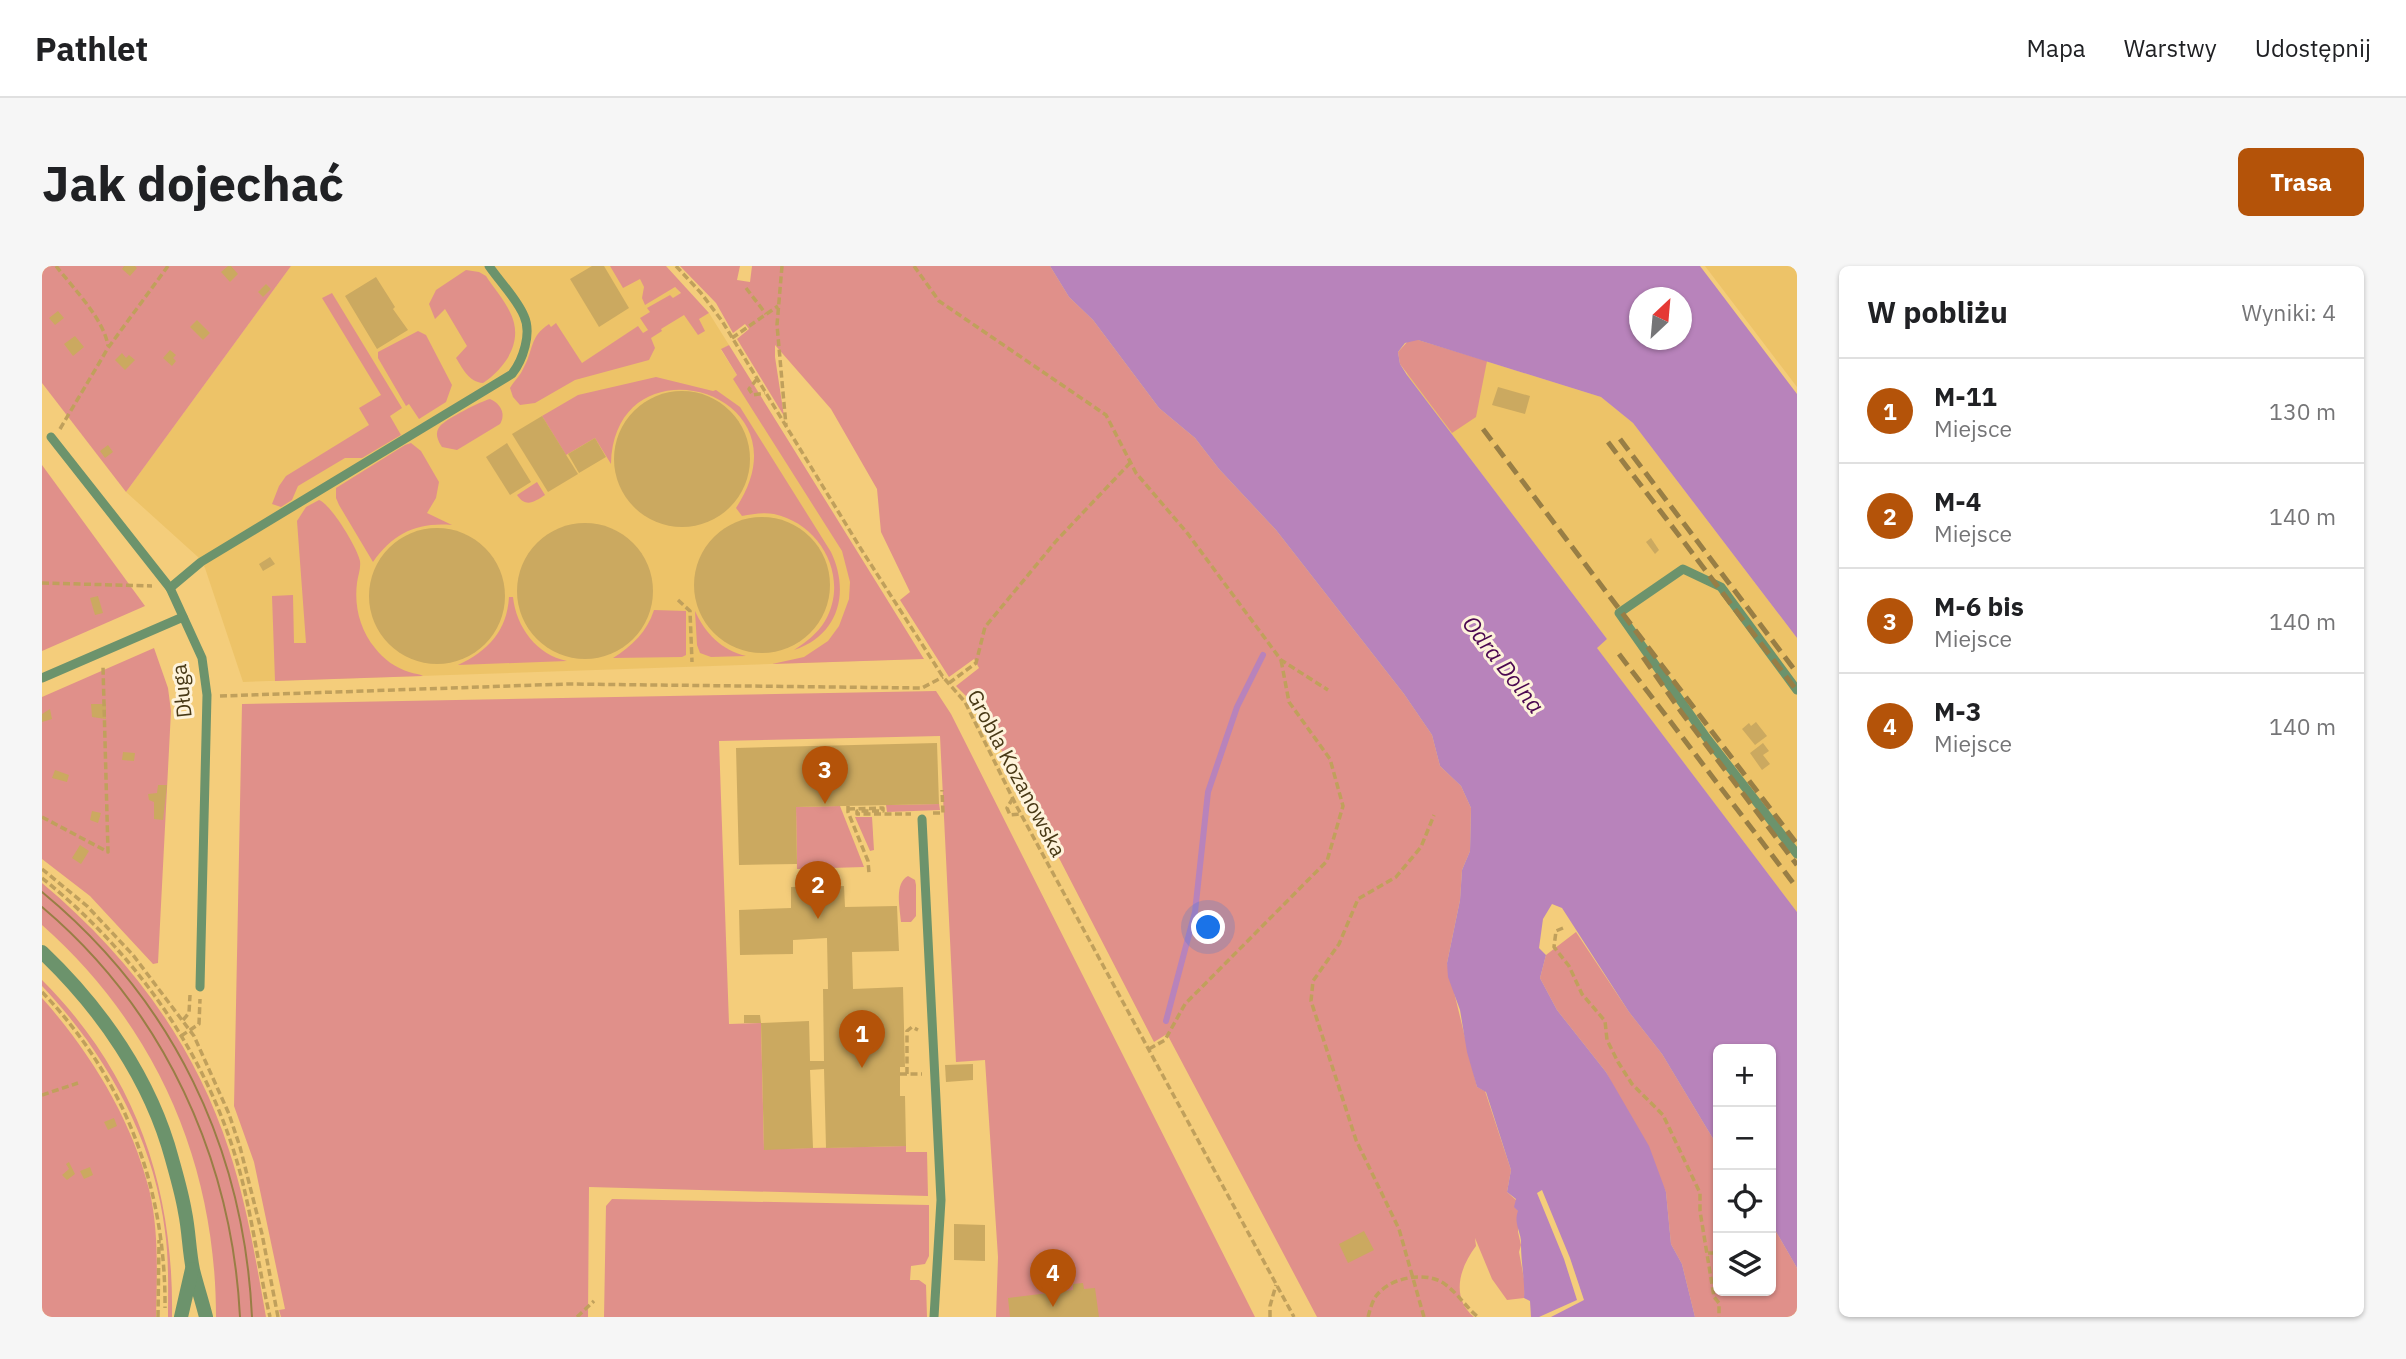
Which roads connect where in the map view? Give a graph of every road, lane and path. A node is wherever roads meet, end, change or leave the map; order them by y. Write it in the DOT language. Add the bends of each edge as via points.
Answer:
graph roads {
  1 [pos="56,266"];
  2 [pos="168,266"];
  3 [pos="489,266"];
  4 [pos="676,266"];
  5 [pos="782,266"];
  6 [pos="914,266"];
  7 [pos="746,288"];
  8 [pos="778,306"];
  9 [pos="766,314"];
  10 [pos="732,338"];
  11 [pos="108,348"];
  12 [pos="757,379"];
  13 [pos="765,393"];
  14 [pos="786,428"];
  15 [pos="53,439"];
  16 [pos="1130,463"];
  17 [pos="42,583"];
  18 [pos="170,588"];
  19 [pos="678,600"];
  20 [pos="183,617"];
  21 [pos="96,654"];
  22 [pos="1281,660"];
  23 [pos="691,662"];
  24 [pos="943,677"];
  25 [pos="42,678"];
  26 [pos="949,683"];
  27 [pos="1328,690"];
  28 [pos="1797,690"];
  29 [pos="207,695"];
  30 [pos="1013,798"];
  31 [pos="888,814"];
  32 [pos="1021,814"];
  33 [pos="1434,815"];
  34 [pos="42,817"];
  35 [pos="922,818"];
  36 [pos="1797,854"];
  37 [pos="42,869"];
  38 [pos="869,873"];
  39 [pos="42,878"];
  40 [pos="1563,928"];
  41 [pos="42,952"];
  42 [pos="200,987"];
  43 [pos="42,992"];
  44 [pos="190,1031"];
  45 [pos="918,1032"];
  46 [pos="181,1036"];
  47 [pos="1148,1050"];
  48 [pos="919,1064"];
  49 [pos="900,1074"];
  50 [pos="907,1074"];
  51 [pos="78,1083"];
  52 [pos="42,1095"];
  53 [pos="160,1230"];
  54 [pos="1713,1253"];
  55 [pos="1708,1254"];
  56 [pos="192,1267"];
  57 [pos="1411,1277"];
  58 [pos="1276,1283"];
  59 [pos="594,1301"];
  60 [pos="165,1315"];
  61 [pos="1270,1316"];
  62 [pos="158,1317"];
  63 [pos="181,1317"];
  64 [pos="206,1317"];
  65 [pos="270,1317"];
  66 [pos="278,1317"];
  67 [pos="577,1317"];
  68 [pos="934,1317"];
  69 [pos="1294,1317"];
  70 [pos="1368,1317"];
  71 [pos="1424,1317"];
  72 [pos="1478,1317"];
  73 [pos="1719,1317"];
  1 -- 11 [label="path" via="99,322"];
  2 -- 11 [label="path"];
  3 -- 18 [label="lane" via="525,317 523,352 512,374 201,562"];
  4 -- 10 [label="path, Grobla Kozanowska"];
  5 -- 8 [label="path"];
  6 -- 16 [label="path" via="939,301 1106,415"];
  7 -- 9 [label="path"];
  8 -- 9 [label="path"];
  8 -- 14 [label="path"];
  9 -- 10 [label="path"];
  10 -- 12 [label="path, Grobla Kozanowska"];
  11 -- 15 [label="path"];
  12 -- 13 [label="path, Grobla Kozanowska"];
  12 -- 13 [label="path" via="749,389 753,396"];
  13 -- 14 [label="path, Grobla Kozanowska"];
  14 -- 24 [label="path, Grobla Kozanowska"];
  15 -- 18 [label="lane, Długa"];
  16 -- 22 [label="path"];
  16 -- 26 [label="path" via="1056,540 985,627 976,663"];
  17 -- 18 [label="path"];
  18 -- 20 [label="lane, Długa"];
  19 -- 23 [label="path" via="690,611"];
  20 -- 21 [label="lane"];
  20 -- 29 [label="lane, Długa" via="202,658"];
  21 -- 25 [label="lane"];
  21 -- 34 [label="path" via="104,670 108,852"];
  22 -- 27 [label="path"];
  22 -- 47 [label="path" via="1289,702 1330,759 1343,806 1327,861 1185,1004 1165,1040"];
  24 -- 26 [label="path, Grobla Kozanowska"];
  24 -- 29 [label="path" via="922,688 567,684"];
  26 -- 30 [label="path, Grobla Kozanowska" via="965,702"];
  28 -- 36 [label="lane" via="1721,587 1683,569 1619,613 1706,737"];
  29 -- 42 [label="lane, Długa"];
  30 -- 32 [label="path, Grobla Kozanowska"];
  30 -- 32 [label="path" via="1007,808 1010,815"];
  31 -- 38 [label="path" via="857,814 883,808 848,807"];
  32 -- 47 [label="path, Grobla Kozanowska"];
  33 -- 57 [label="path" via="1421,847 1396,877 1358,899 1339,944 1313,981 1311,1001 1356,1140 1399,1229"];
  35 -- 68 [label="lane" via="941,1199"];
  37 -- 44 [label="path" via="120,941"];
  39 -- 46 [label="path" via="117,948"];
  40 -- 55 [label="path" via="1556,931 1554,947 1582,994 1605,1021 1607,1040 1632,1084 1663,1115 1700,1193"];
  41 -- 56 [label="street" via="117,1040 148,1097 172,1157"];
  42 -- 44 [label="path" via="198,1024"];
  43 -- 53 [label="path" via="92,1055 124,1113 152,1186"];
  44 -- 46 [label="path"];
  44 -- 66 [label="path" via="240,1147"];
  45 -- 50 [label="path" via="912,1027 907,1031"];
  46 -- 65 [label="path" via="213,1096 240,1174"];
  47 -- 58 [label="path, Grobla Kozanowska"];
  48 -- 50 [label="path" via="919,1074"];
  49 -- 50 [label="path"];
  51 -- 52 [label="path"];
  53 -- 60 [label="path"];
  53 -- 62 [label="path"];
  54 -- 55 [label="path"];
  55 -- 73 [label="path"];
  56 -- 63 [label="street"];
  56 -- 64 [label="street"];
  57 -- 70 [label="path" via="1385,1287"];
  57 -- 71 [label="path"];
  57 -- 72 [label="path" via="1433,1278 1446,1285"];
  58 -- 61 [label="path"];
  58 -- 69 [label="path, Grobla Kozanowska"];
  59 -- 67 [label="path"];
}
